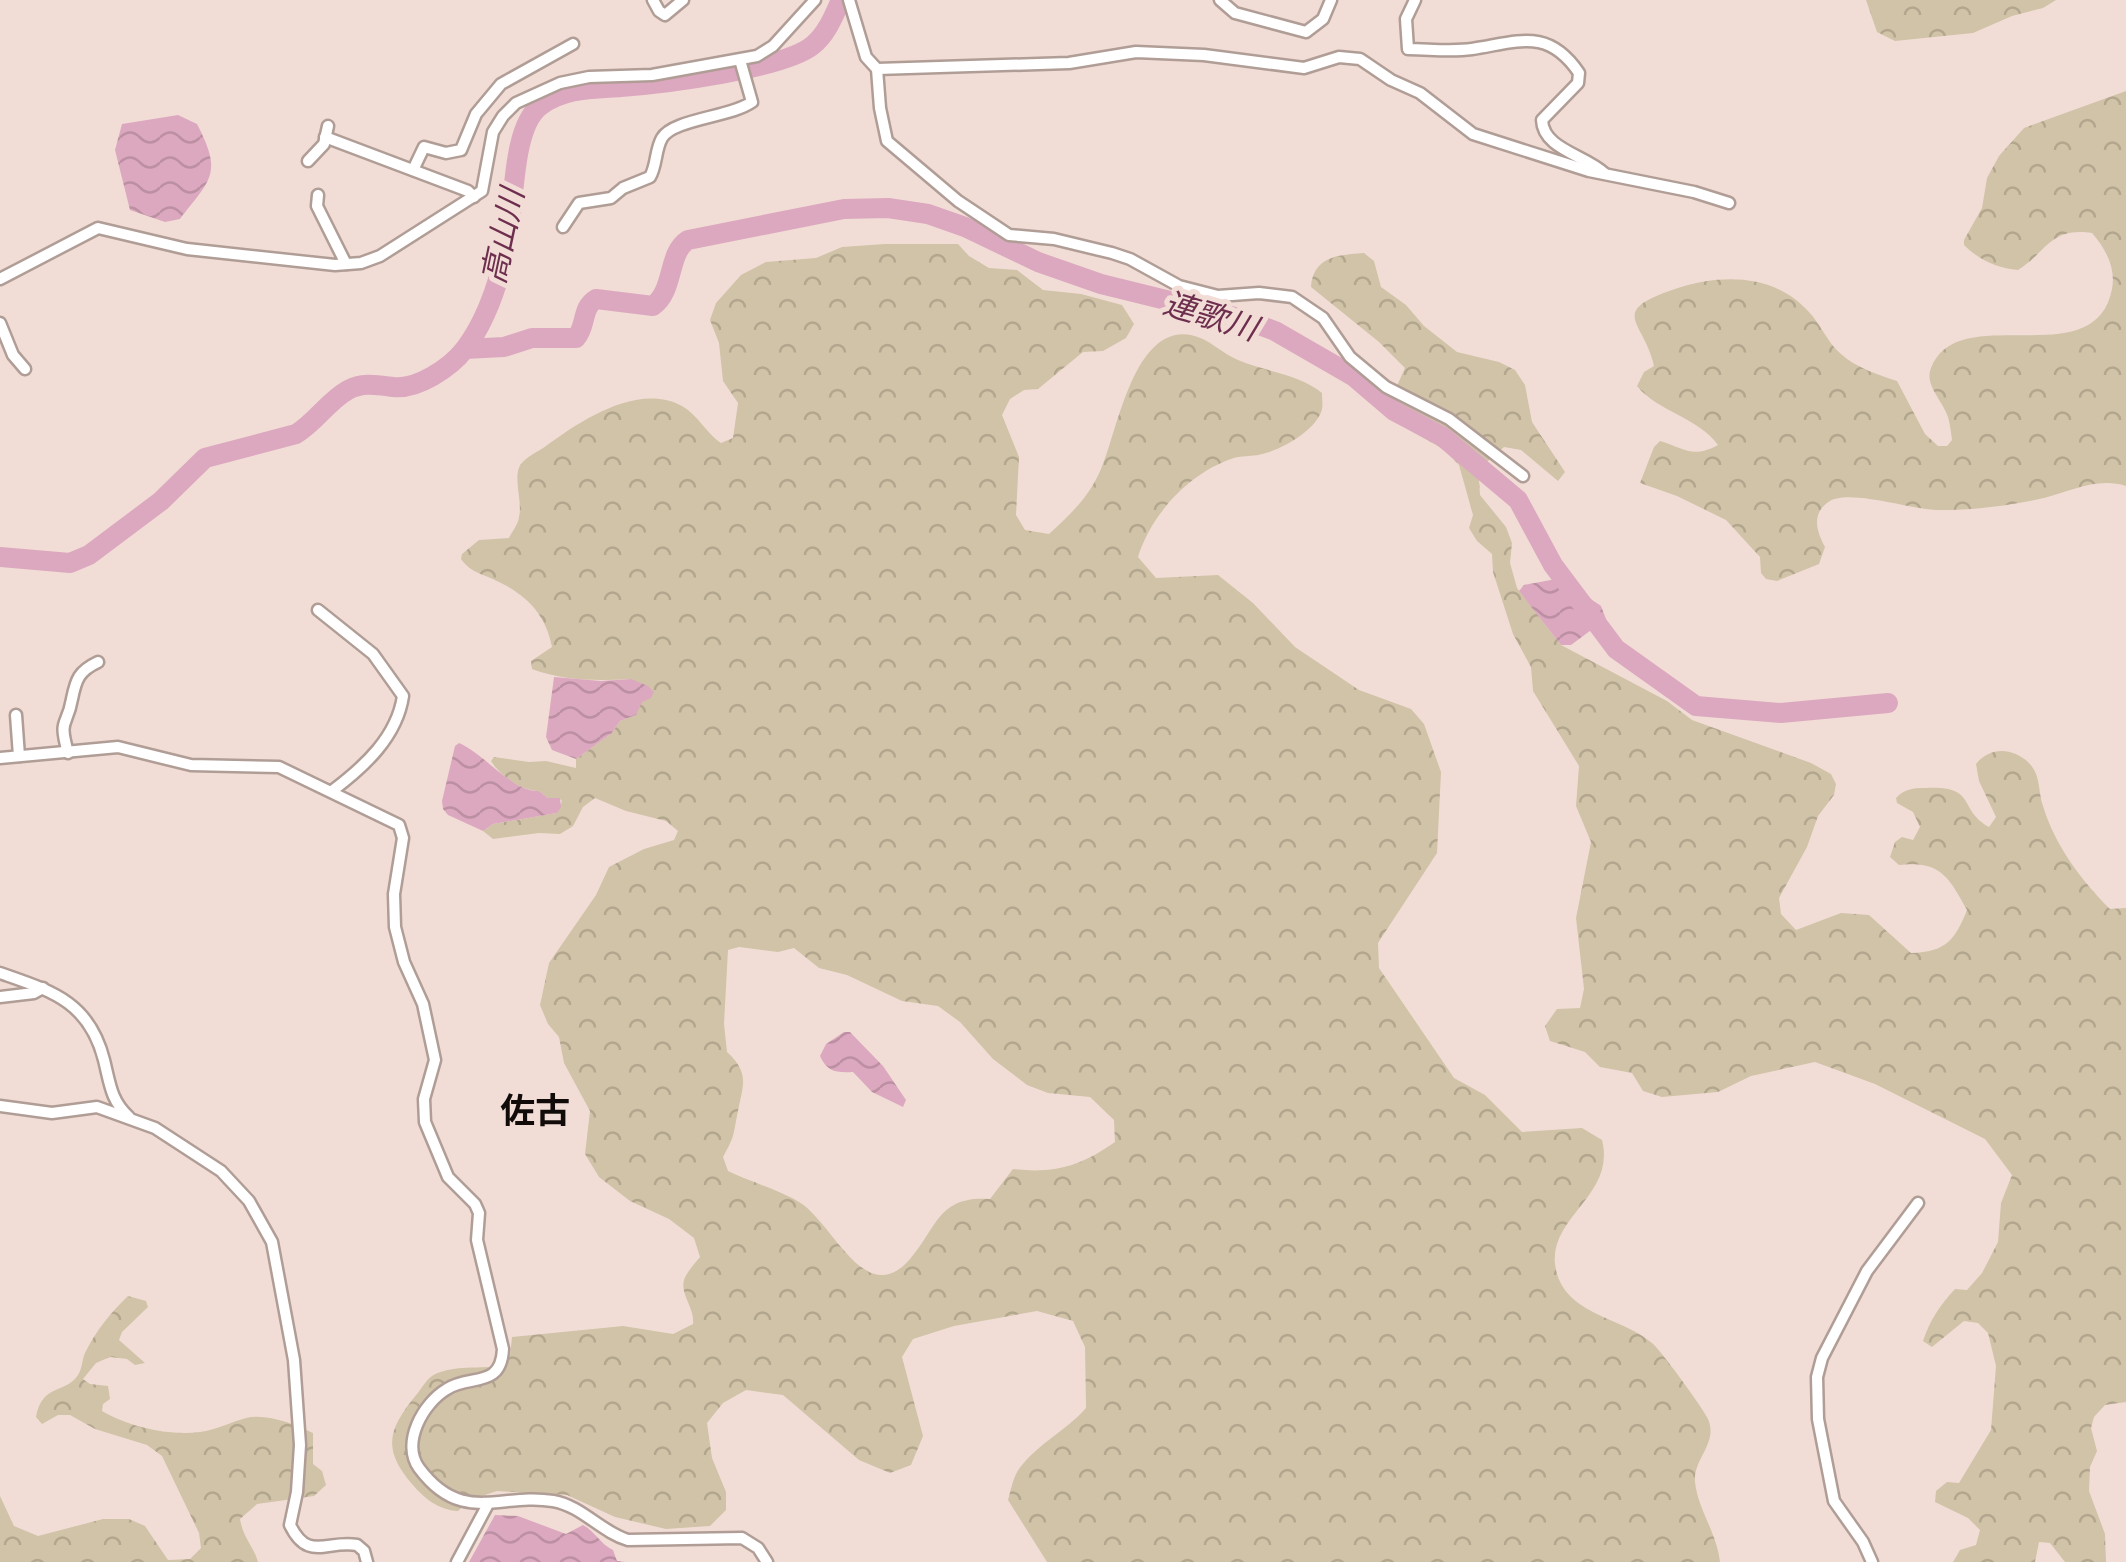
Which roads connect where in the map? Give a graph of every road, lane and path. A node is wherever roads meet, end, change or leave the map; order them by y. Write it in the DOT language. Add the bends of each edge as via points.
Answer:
graph roads {
  1 [pos="653,0"];
  2 [pos="684,0"];
  3 [pos="815,0"];
  4 [pos="849,0"];
  5 [pos="1220,0"];
  6 [pos="1330,0"];
  7 [pos="1415,0"];
  8 [pos="573,44"];
  9 [pos="742,67"];
  10 [pos="877,69"];
  11 [pos="308,162"];
  12 [pos="413,170"];
  13 [pos="1604,174"];
  14 [pos="318,194"];
  15 [pos="474,198"];
  16 [pos="1728,204"];
  17 [pos="563,228"];
  18 [pos="346,264"];
  19 [pos="0,279"];
  20 [pos="0,323"];
  21 [pos="25,369"];
  22 [pos="1523,476"];
  23 [pos="318,610"];
  24 [pos="98,662"];
  25 [pos="16,716"];
  26 [pos="68,754"];
  27 [pos="19,756"];
  28 [pos="0,758"];
  29 [pos="332,791"];
  30 [pos="0,974"];
  31 [pos="43,988"];
  32 [pos="0,997"];
  33 [pos="0,1106"];
  34 [pos="133,1120"];
  35 [pos="1918,1203"];
  36 [pos="487,1506"];
  37 [pos="367,1562"];
  38 [pos="456,1562"];
  39 [pos="767,1562"];
  40 [pos="1872,1562"];
  1 -- 2 [label="street" via="665,15"];
  3 -- 9 [label="street" via="773,46"];
  4 -- 10 [label="street" via="866,57"];
  5 -- 6 [label="street" via="1235,13 1306,32 1323,19"];
  7 -- 13 [label="street" via="1406,18 1408,50 1532,40 1550,44 1571,61 1578,83 1542,120 1542,132"];
  8 -- 12 [label="street" via="501,84 476,114 461,150 424,147"];
  9 -- 15 [label="street" via="590,77 540,90 516,103 493,132 487,176"];
  9 -- 17 [label="street" via="753,98 748,105 670,130 650,177 611,198 579,203"];
  10 -- 13 [label="street" via="1070,63 1136,52 1304,68 1339,57 1360,59 1420,92 1472,134"];
  10 -- 22 [label="street" via="887,141 958,201 1010,234 1130,258 1203,293 1292,297 1323,318 1350,358 1386,388 1449,419"];
  11 -- 12 [label="street" via="327,131"];
  12 -- 15 [label="street"];
  13 -- 16 [label="street"];
  14 -- 18 [label="street"];
  15 -- 18 [label="street" via="380,256"];
  18 -- 19 [label="street" via="187,249 98,228"];
  20 -- 21 [label="street"];
  23 -- 29 [label="street" via="373,654 403,696 386,741"];
  24 -- 26 [label="street" via="83,669 73,688 62,723"];
  25 -- 27 [label="street"];
  26 -- 27 [label="street"];
  26 -- 29 [label="street" via="118,747 191,765 279,767"];
  27 -- 28 [label="street"];
  29 -- 36 [label="street" via="403,832 395,927 433,1044 425,1122 448,1177 479,1213 477,1240 503,1349 496,1371 444,1390 432,1402 414,1432 414,1460 448,1494"];
  30 -- 31 [label="street"];
  31 -- 32 [label="street"];
  31 -- 34 [label="street" via="67,1000 94,1034 115,1102"];
  33 -- 34 [label="street" via="52,1113 97,1107"];
  34 -- 37 [label="street" via="220,1171 264,1222 294,1360 300,1446 290,1525 313,1550 357,1546"];
  35 -- 40 [label="street" via="1867,1272 1818,1378 1818,1419 1834,1501"];
  36 -- 38 [label="street"];
  36 -- 39 [label="street" via="553,1501 628,1540 742,1538"];
}
